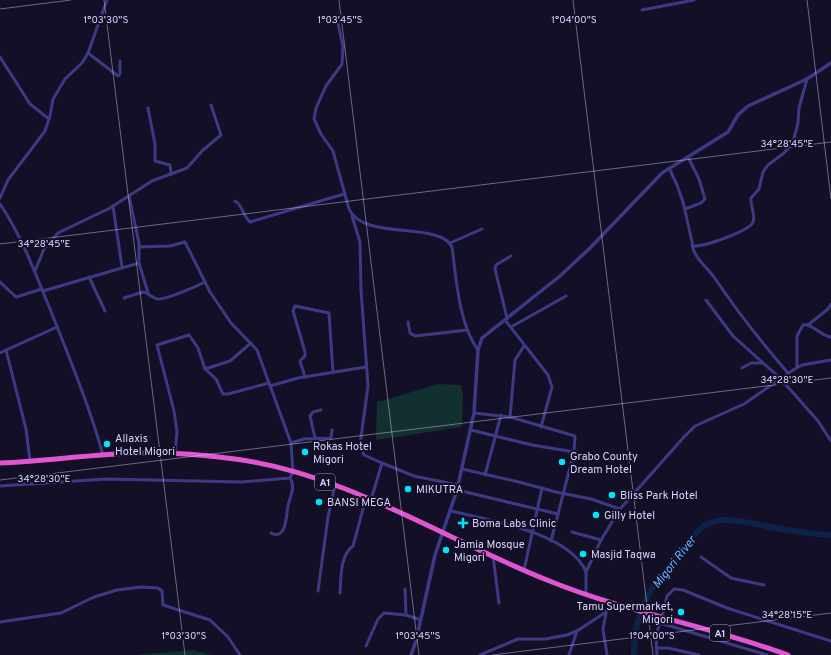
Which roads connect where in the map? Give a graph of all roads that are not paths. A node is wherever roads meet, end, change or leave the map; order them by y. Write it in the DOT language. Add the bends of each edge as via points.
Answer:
graph roads {
  1 [pos="107,0"];
  2 [pos="694,0"];
  3 [pos="642,10"];
  4 [pos="338,23"];
  5 [pos="88,53"];
  6 [pos="0,57"];
  7 [pos="120,61"];
  8 [pos="831,63"];
  9 [pos="807,79"];
  10 [pos="211,105"];
  11 [pos="148,108"];
  12 [pos="49,119"];
  13 [pos="688,157"];
  14 [pos="669,168"];
  15 [pos="171,174"];
  16 [pos="344,194"];
  17 [pos="129,196"];
  18 [pos="0,198"];
  19 [pos="235,201"];
  20 [pos="0,204"];
  21 [pos="113,206"];
  22 [pos="685,209"];
  23 [pos="352,215"];
  24 [pos="482,229"];
  25 [pos="450,243"];
  26 [pos="692,244"];
  27 [pos="139,247"];
  28 [pos="511,256"];
  29 [pos="140,263"];
  30 [pos="122,267"];
  31 [pos="35,270"];
  32 [pos="89,278"];
  33 [pos="0,282"];
  34 [pos="205,282"];
  35 [pos="43,290"];
  36 [pos="148,293"];
  37 [pos="566,296"];
  38 [pos="124,298"];
  39 [pos="706,300"];
  40 [pos="831,304"];
  41 [pos="105,311"];
  42 [pos="506,319"];
  43 [pos="408,322"];
  44 [pos="808,325"];
  45 [pos="57,327"];
  46 [pos="511,327"];
  47 [pos="467,330"];
  48 [pos="831,337"];
  49 [pos="251,343"];
  50 [pos="524,346"];
  51 [pos="6,350"];
  52 [pos="478,350"];
  53 [pos="0,353"];
  54 [pos="754,355"];
  55 [pos="831,360"];
  56 [pos="751,363"];
  57 [pos="762,363"];
  58 [pos="366,367"];
  59 [pos="797,367"];
  60 [pos="742,368"];
  61 [pos="205,369"];
  62 [pos="333,372"];
  63 [pos="788,373"];
  64 [pos="305,377"];
  65 [pos="780,378"];
  66 [pos="269,385"];
  67 [pos="321,410"];
  68 [pos="474,413"];
  69 [pos="501,415"];
  70 [pos="510,417"];
  71 [pos="541,427"];
  72 [pos="332,430"];
  73 [pos="471,430"];
  74 [pos="496,436"];
  75 [pos="315,438"];
  76 [pos="831,441"];
  77 [pos="292,443"];
  78 [pos="574,452"];
  79 [pos="174,454"];
  80 [pos="102,455"];
  81 [pos="30,461"];
  82 [pos="0,463"];
  83 [pos="382,464"];
  84 [pos="462,469"];
  85 [pos="293,472"];
  86 [pos="485,475"];
  87 [pos="290,478"];
  88 [pos="335,485"];
  89 [pos="458,485"];
  90 [pos="0,486"];
  91 [pos="542,488"];
  92 [pos="457,490"];
  93 [pos="564,494"];
  94 [pos="369,499"];
  95 [pos="537,509"];
  96 [pos="620,509"];
  97 [pos="451,511"];
  98 [pos="558,514"];
  99 [pos="532,531"];
  100 [pos="572,532"];
  101 [pos="271,533"];
  102 [pos="443,533"];
  103 [pos="601,540"];
  104 [pos="551,541"];
  105 [pos="493,556"];
  106 [pos="701,557"];
  107 [pos="524,571"];
  108 [pos="586,572"];
  109 [pos="764,585"];
  110 [pos="405,589"];
  111 [pos="318,591"];
  112 [pos="340,593"];
  113 [pos="586,595"];
  114 [pos="608,602"];
  115 [pos="499,603"];
  116 [pos="606,612"];
  117 [pos="406,615"];
  118 [pos="662,617"];
  119 [pos="421,620"];
  120 [pos="0,622"];
  121 [pos="660,622"];
  122 [pos="577,631"];
  123 [pos="831,640"];
  124 [pos="366,646"];
  125 [pos="656,648"];
  126 [pos="775,653"];
  127 [pos="240,655"];
  128 [pos="411,655"];
  129 [pos="480,655"];
  130 [pos="569,655"];
  131 [pos="607,655"];
  132 [pos="657,655"];
  133 [pos="699,655"];
  134 [pos="767,655"];
  135 [pos="788,655"];
  1 -- 5 [label="street"];
  2 -- 3 [label="street"];
  4 -- 16 [label="street" via="343,47 342,64 326,86 314,119 321,134 334,151 342,176"];
  5 -- 7 [label="street" via="118,76"];
  5 -- 12 [label="street" via="53,99"];
  6 -- 12 [label="street" via="30,104"];
  8 -- 9 [label="street"];
  9 -- 13 [label="street" via="748,106 738,115 728,132"];
  9 -- 26 [label="street" via="794,142 768,165 763,172 758,190 750,200 754,218 752,224 749,228 729,237 696,246"];
  10 -- 15 [label="street" via="221,136 203,150 187,168"];
  11 -- 15 [label="street" via="156,161 170,165"];
  12 -- 18 [label="street" via="43,134 8,180"];
  13 -- 14 [label="street"];
  13 -- 22 [label="street" via="705,199"];
  14 -- 22 [label="street"];
  14 -- 42 [label="street" via="655,179 560,276"];
  15 -- 17 [label="street" via="152,181"];
  16 -- 19 [label="street" via="252,222 248,221"];
  16 -- 23 [label="street"];
  17 -- 21 [label="street"];
  17 -- 27 [label="street"];
  20 -- 31 [label="street" via="16,228"];
  21 -- 30 [label="street"];
  21 -- 31 [label="street" via="55,235 44,249"];
  22 -- 26 [label="street"];
  23 -- 25 [label="street" via="379,227 436,236"];
  23 -- 58 [label="street" via="360,242"];
  24 -- 25 [label="street"];
  25 -- 47 [label="street"];
  26 -- 63 [label="street" via="697,258"];
  27 -- 29 [label="street"];
  27 -- 34 [label="street" via="168,246 184,241"];
  28 -- 42 [label="street" via="496,265 495,269"];
  29 -- 30 [label="street"];
  29 -- 36 [label="street"];
  30 -- 32 [label="street"];
  31 -- 35 [label="street"];
  32 -- 35 [label="street"];
  32 -- 41 [label="street"];
  33 -- 35 [label="street" via="16,297"];
  34 -- 36 [label="street" via="161,299"];
  34 -- 49 [label="street" via="231,323"];
  35 -- 45 [label="street"];
  36 -- 38 [label="street"];
  37 -- 46 [label="street"];
  39 -- 54 [label="street" via="733,336"];
  40 -- 44 [label="street"];
  42 -- 46 [label="street"];
  42 -- 52 [label="street" via="484,335"];
  43 -- 47 [label="street" via="410,333 416,336"];
  44 -- 48 [label="street"];
  44 -- 59 [label="street" via="804,324 801,327 797,336"];
  45 -- 51 [label="street"];
  45 -- 80 [label="street" via="77,373"];
  46 -- 50 [label="street"];
  47 -- 52 [label="street"];
  49 -- 61 [label="street" via="230,361"];
  49 -- 66 [label="street" via="257,350"];
  50 -- 70 [label="street" via="515,360"];
  50 -- 71 [label="street" via="548,375 552,384"];
  51 -- 53 [label="street"];
  51 -- 81 [label="street" via="26,429"];
  52 -- 68 [label="street"];
  54 -- 56 [label="street"];
  54 -- 57 [label="street"];
  55 -- 59 [label="street"];
  56 -- 57 [label="street"];
  56 -- 60 [label="street"];
  57 -- 65 [label="street"];
  58 -- 62 [label="street"];
  58 -- 83 [label="street" via="368,393 360,445 364,454"];
  59 -- 63 [label="street"];
  61 -- 66 [label="street" via="226,394"];
  61 -- 79 [label="street" via="198,348 189,335 157,345 174,412"];
  62 -- 64 [label="street"];
  62 -- 64 [label="street" via="329,313 295,306 293,311 305,352 300,361"];
  63 -- 65 [label="street"];
  64 -- 66 [label="street"];
  65 -- 76 [label="street" via="818,421"];
  65 -- 96 [label="street" via="735,409 690,430"];
  66 -- 77 [label="street"];
  67 -- 75 [label="street" via="313,412 310,416"];
  68 -- 69 [label="street"];
  68 -- 73 [label="street"];
  69 -- 70 [label="street"];
  69 -- 74 [label="street"];
  70 -- 71 [label="street"];
  71 -- 78 [label="street" via="574,435"];
  72 -- 75 [label="street" via="331,438"];
  73 -- 74 [label="street"];
  73 -- 84 [label="street"];
  74 -- 78 [label="street"];
  74 -- 86 [label="street"];
  75 -- 77 [label="street"];
  77 -- 85 [label="street"];
  78 -- 93 [label="street"];
  79 -- 80 [label="highway, A1"];
  79 -- 85 [label="highway, A1" via="236,460"];
  80 -- 81 [label="highway, A1"];
  81 -- 82 [label="highway, A1"];
  83 -- 89 [label="street" via="414,476"];
  83 -- 94 [label="street"];
  84 -- 86 [label="street"];
  84 -- 89 [label="street"];
  85 -- 87 [label="street"];
  85 -- 88 [label="highway, A1"];
  86 -- 91 [label="street"];
  87 -- 90 [label="street" via="242,482 106,479"];
  87 -- 101 [label="street" via="293,485 286,526 279,534"];
  88 -- 94 [label="highway, A1"];
  88 -- 111 [label="street"];
  89 -- 92 [label="street"];
  91 -- 93 [label="street"];
  91 -- 95 [label="street"];
  92 -- 95 [label="street"];
  92 -- 97 [label="street"];
  93 -- 96 [label="street" via="603,502"];
  93 -- 98 [label="street"];
  94 -- 102 [label="highway, A1"];
  94 -- 112 [label="street" via="353,546 347,549"];
  95 -- 98 [label="street"];
  95 -- 99 [label="street"];
  96 -- 103 [label="street"];
  97 -- 99 [label="street"];
  97 -- 102 [label="street"];
  98 -- 104 [label="street"];
  99 -- 104 [label="street"];
  99 -- 107 [label="street"];
  100 -- 103 [label="street"];
  102 -- 105 [label="highway, A1"];
  102 -- 119 [label="street" via="433,562"];
  103 -- 108 [label="street"];
  104 -- 108 [label="street" via="578,558"];
  105 -- 107 [label="highway, A1"];
  105 -- 115 [label="street"];
  106 -- 109 [label="street" via="731,578"];
  107 -- 113 [label="highway, A1"];
  108 -- 113 [label="street"];
  110 -- 117 [label="street"];
  113 -- 114 [label="highway, A1"];
  114 -- 116 [label="street"];
  114 -- 118 [label="highway, A1"];
  116 -- 122 [label="street"];
  116 -- 131 [label="street" via="603,637"];
  117 -- 119 [label="street"];
  117 -- 124 [label="street" via="382,615"];
  118 -- 121 [label="street"];
  118 -- 123 [label="street" via="668,593 672,589 678,589 727,608"];
  118 -- 126 [label="highway, A1"];
  119 -- 128 [label="street"];
  120 -- 127 [label="street" via="61,613 94,597 118,590 136,587 158,588 162,591 163,605 210,620 228,637"];
  121 -- 125 [label="street" via="655,639"];
  121 -- 134 [label="street"];
  122 -- 129 [label="street" via="551,639 518,638"];
  122 -- 130 [label="street"];
  125 -- 132 [label="street"];
  125 -- 133 [label="street"];
  126 -- 135 [label="highway, A1"];
}
